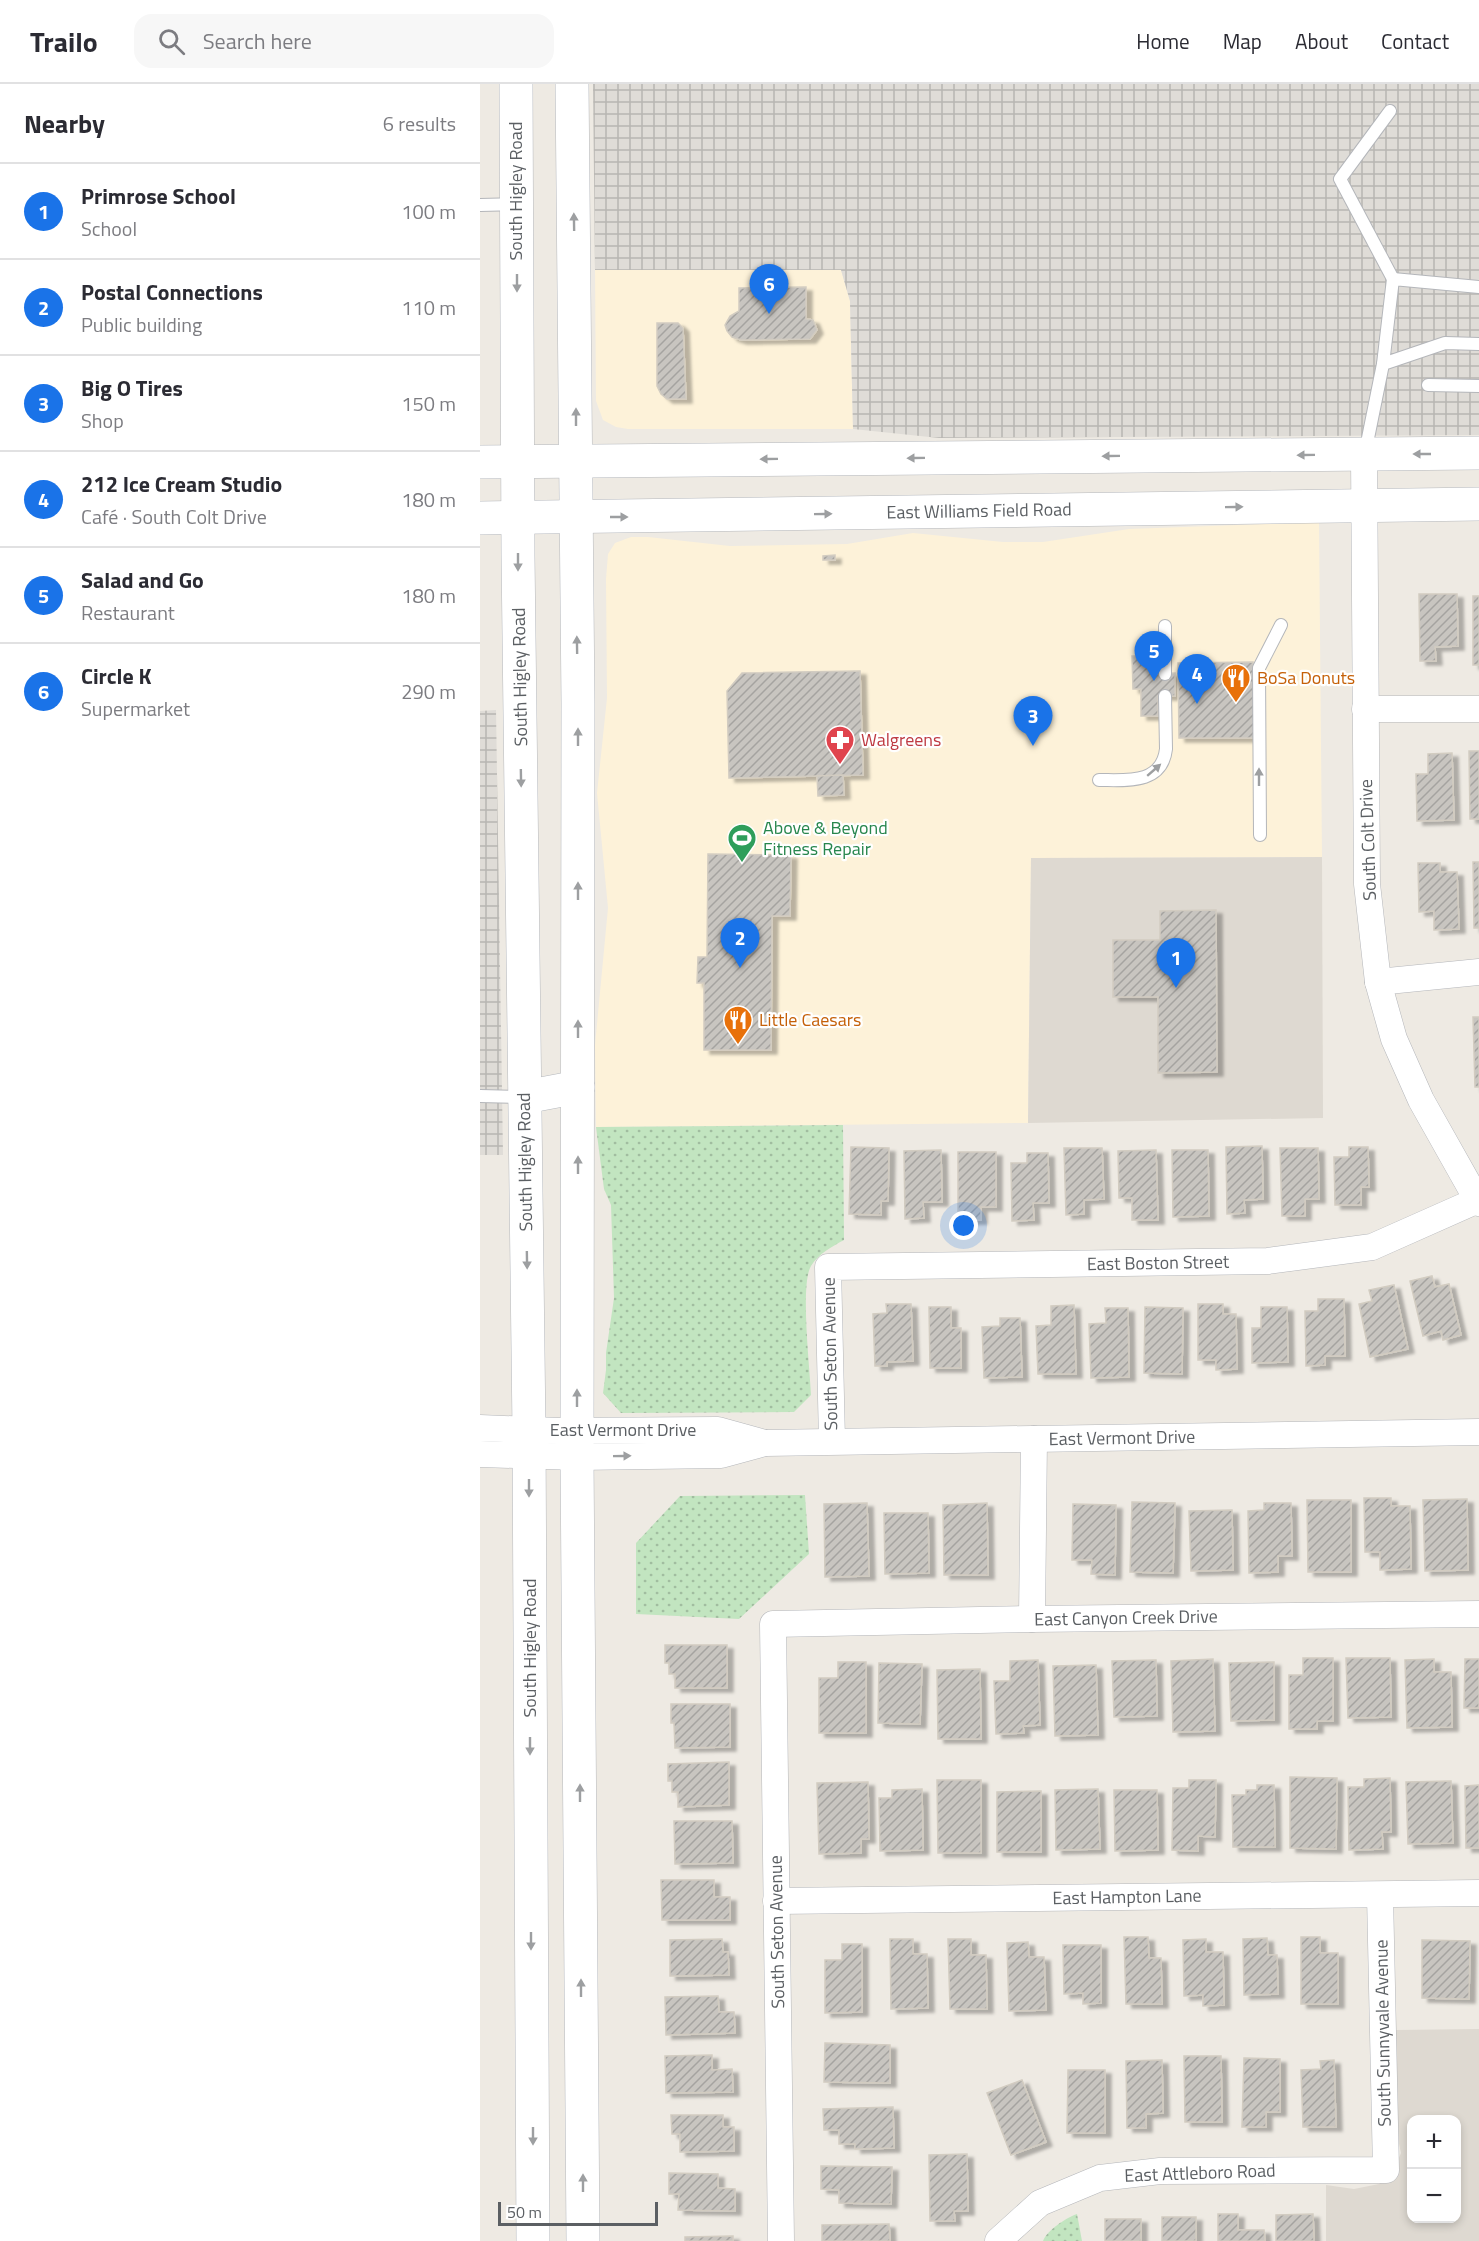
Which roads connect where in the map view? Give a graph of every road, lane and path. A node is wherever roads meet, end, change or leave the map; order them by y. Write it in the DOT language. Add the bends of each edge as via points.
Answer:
graph roads {
  1 [pos="516,84"];
  2 [pos="572,84"];
  3 [pos="1390,111"];
  4 [pos="516,204"];
  5 [pos="480,205"];
  6 [pos="1393,279"];
  7 [pos="1479,287"];
  8 [pos="1479,344"];
  9 [pos="1383,363"];
  10 [pos="1428,385"];
  11 [pos="1479,386"];
  12 [pos="1479,453"];
  13 [pos="1364,454"];
  14 [pos="518,461"];
  15 [pos="480,462"];
  16 [pos="574,462"];
  17 [pos="1479,504"];
  18 [pos="1365,505"];
  19 [pos="518,517"];
  20 [pos="576,517"];
  21 [pos="480,518"];
  22 [pos="1281,625"];
  23 [pos="1165,626"];
  24 [pos="1165,674"];
  25 [pos="1165,696"];
  26 [pos="1365,709"];
  27 [pos="1479,709"];
  28 [pos="1099,780"];
  29 [pos="1260,835"];
  30 [pos="1479,972"];
  31 [pos="1378,982"];
  32 [pos="578,1087"];
  33 [pos="480,1096"];
  34 [pos="525,1097"];
  35 [pos="1478,1202"];
  36 [pos="828,1267"];
  37 [pos="480,1428"];
  38 [pos="1479,1432"];
  39 [pos="1034,1439"];
  40 [pos="832,1441"];
  41 [pos="529,1443"];
  42 [pos="578,1444"];
  43 [pos="480,1454"];
  44 [pos="1479,1614"];
  45 [pos="1032,1619"];
  46 [pos="773,1624"];
  47 [pos="1479,1893"];
  48 [pos="1380,1895"];
  49 [pos="776,1901"];
  50 [pos="1386,2170"];
  51 [pos="533,2241"];
  52 [pos="583,2241"];
  53 [pos="781,2241"];
  54 [pos="998,2241"];
  1 -- 4 [label="main road, South Higley Road"];
  16 -- 2 [label="main road, one-way"];
  3 -- 6 [label="lane" via="1340,179"];
  4 -- 5 [label="lane"];
  4 -- 14 [label="main road, South Higley Road, one-way"];
  6 -- 7 [label="lane"];
  6 -- 9 [label="lane"];
  8 -- 9 [label="lane" via="1445,343"];
  9 -- 13 [label="lane"];
  10 -- 11 [label="lane"];
  12 -- 13 [label="main road, one-way"];
  13 -- 16 [label="main road, one-way"];
  13 -- 18 [label="street, South Colt Drive"];
  14 -- 15 [label="main road"];
  14 -- 16 [label="main road"];
  14 -- 19 [label="main road, South Higley Road"];
  16 -- 20 [label="main road"];
  17 -- 18 [label="main road, East Williams Field Road"];
  20 -- 18 [label="main road, East Williams Field Road, one-way"];
  18 -- 26 [label="street, South Colt Drive"];
  19 -- 20 [label="main road, East Williams Field Road"];
  19 -- 21 [label="main road, East Williams Field Road"];
  19 -- 34 [label="main road, South Higley Road, one-way"];
  32 -- 20 [label="main road, one-way"];
  29 -- 22 [label="lane, one-way" via="1259,668"];
  23 -- 24 [label="lane"];
  28 -- 25 [label="lane, one-way" via="1142,779 1159,768 1165,756"];
  26 -- 27 [label="street"];
  26 -- 31 [label="street, South Colt Drive" via="1367,884"];
  30 -- 31 [label="street"];
  31 -- 35 [label="street, South Colt Drive" via="1394,1039 1421,1100"];
  32 -- 34 [label="main road"];
  42 -- 32 [label="main road, one-way"];
  33 -- 34 [label="lane"];
  34 -- 41 [label="main road, South Higley Road, one-way"];
  35 -- 36 [label="street, East Boston Street" via="1372,1247 1268,1261"];
  36 -- 40 [label="street, South Seton Avenue"];
  37 -- 41 [label="street, East Vermont Drive"];
  38 -- 39 [label="street, East Vermont Drive"];
  39 -- 40 [label="street, East Vermont Drive"];
  39 -- 45 [label="street"];
  40 -- 42 [label="street, East Vermont Drive" via="765,1443 721,1455"];
  41 -- 42 [label="street, East Vermont Drive"];
  41 -- 43 [label="street, East Vermont Drive"];
  41 -- 51 [label="main road, South Higley Road, one-way"];
  52 -- 42 [label="main road, one-way"];
  44 -- 45 [label="street, East Canyon Creek Drive"];
  45 -- 46 [label="street, East Canyon Creek Drive"];
  46 -- 49 [label="street, South Seton Avenue"];
  47 -- 48 [label="street, East Hampton Lane"];
  48 -- 49 [label="street, East Hampton Lane"];
  48 -- 50 [label="street, South Sunnyvale Avenue"];
  49 -- 53 [label="street, South Seton Avenue"];
  50 -- 54 [label="street, East Attleboro Road" via="1160,2172 1100,2178 1040,2203"];
}
